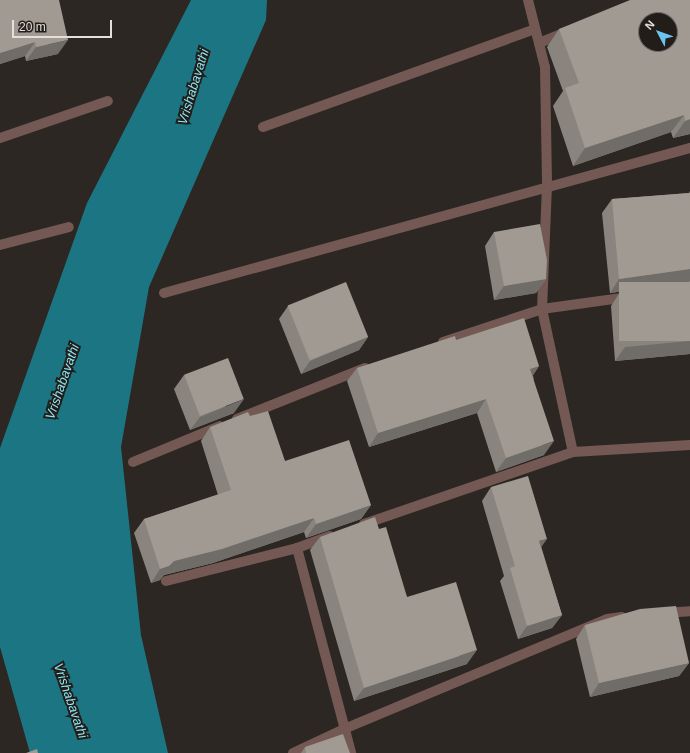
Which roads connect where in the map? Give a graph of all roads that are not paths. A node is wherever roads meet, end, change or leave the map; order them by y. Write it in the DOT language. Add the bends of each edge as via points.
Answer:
graph roads {
  1 [pos="528,0"];
  2 [pos="535,29"];
  3 [pos="575,29"];
  4 [pos="539,43"];
  5 [pos="108,101"];
  6 [pos="263,127"];
  7 [pos="0,138"];
  8 [pos="690,148"];
  9 [pos="548,185"];
  10 [pos="69,227"];
  11 [pos="0,245"];
  12 [pos="164,293"];
  13 [pos="643,294"];
  14 [pos="542,309"];
  15 [pos="431,346"];
  16 [pos="379,364"];
  17 [pos="690,445"];
  18 [pos="573,452"];
  19 [pos="133,462"];
  20 [pos="356,527"];
  21 [pos="342,532"];
  22 [pos="297,548"];
  23 [pos="166,581"];
  24 [pos="690,611"];
  25 [pos="652,614"];
  26 [pos="630,616"];
  27 [pos="344,729"];
  28 [pos="293,753"];
  29 [pos="351,753"];
  1 -- 2 [label="street"];
  2 -- 4 [label="street"];
  2 -- 6 [label="street"];
  3 -- 4 [label="street"];
  4 -- 9 [label="street" via="545,67"];
  5 -- 7 [label="street"];
  8 -- 9 [label="street"];
  9 -- 12 [label="street"];
  9 -- 14 [label="street"];
  10 -- 11 [label="street"];
  13 -- 14 [label="street"];
  14 -- 15 [label="street"];
  14 -- 18 [label="street"];
  16 -- 19 [label="street" via="334,379"];
  17 -- 18 [label="street"];
  18 -- 20 [label="street"];
  21 -- 22 [label="street"];
  22 -- 23 [label="street"];
  22 -- 27 [label="street"];
  24 -- 25 [label="street"];
  26 -- 27 [label="street" via="607,619"];
  27 -- 28 [label="street"];
  27 -- 29 [label="street"];
}
